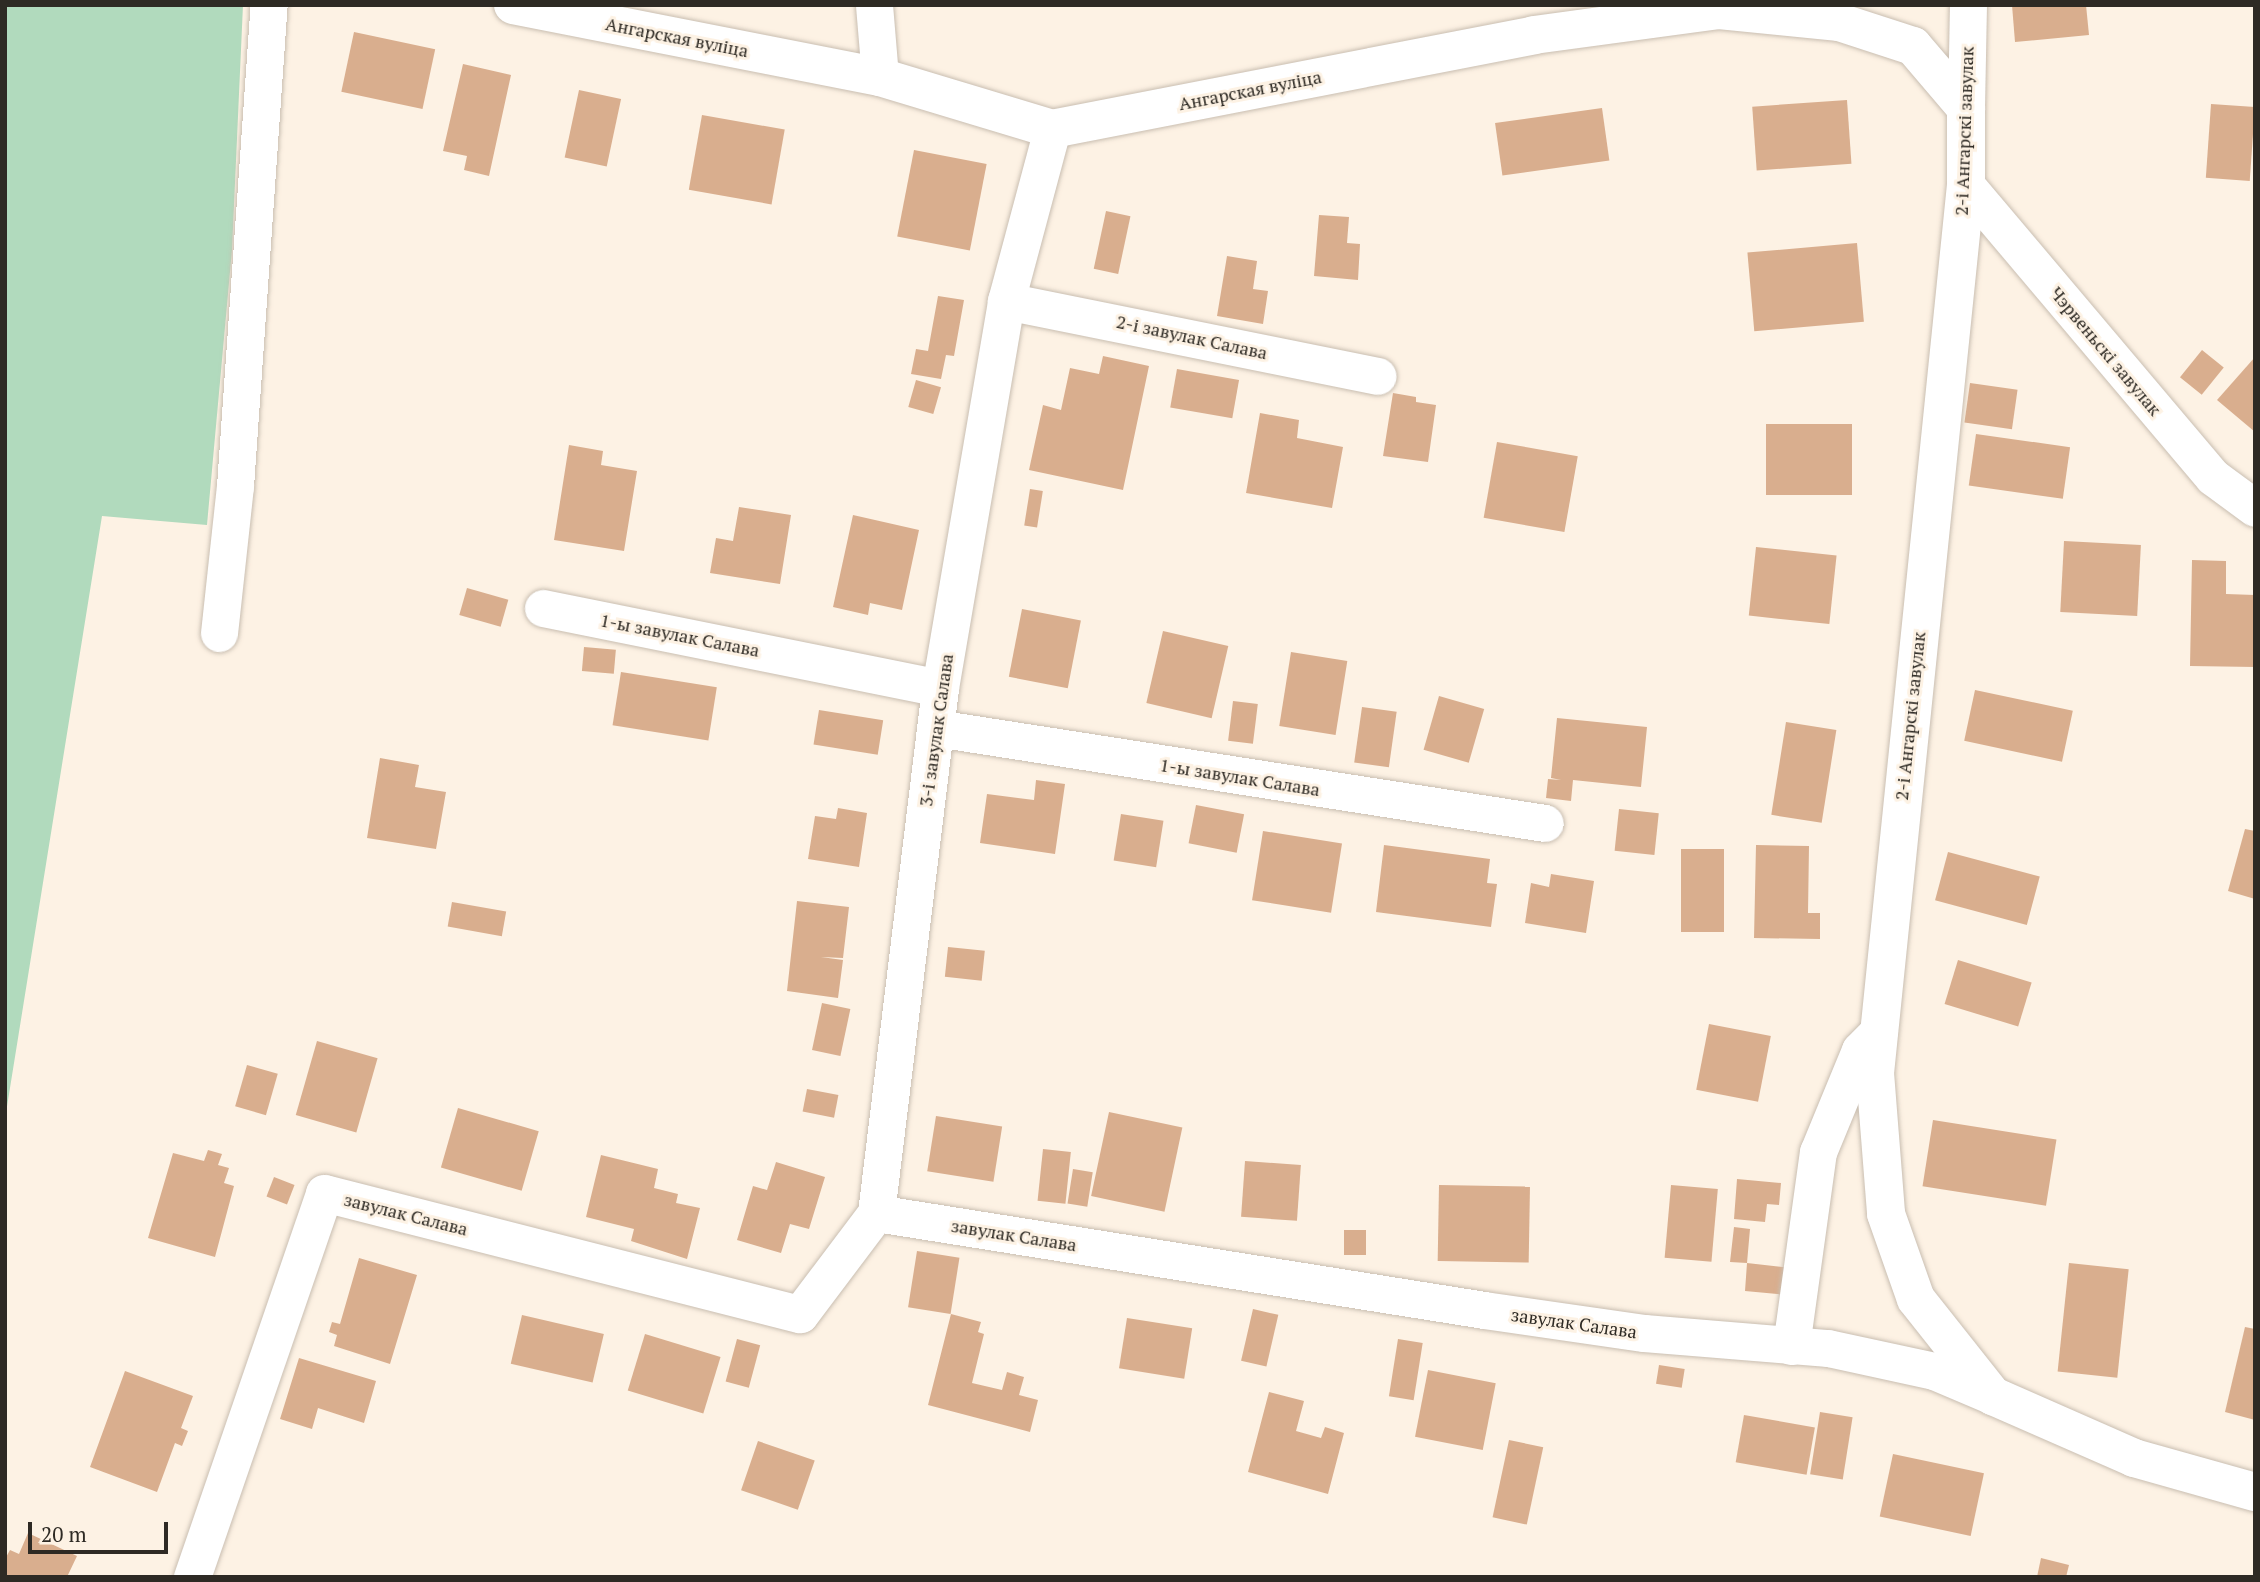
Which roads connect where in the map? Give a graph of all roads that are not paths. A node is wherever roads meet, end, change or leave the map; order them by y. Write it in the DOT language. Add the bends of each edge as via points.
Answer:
graph roads {
  1 [pos="269,5"];
  2 [pos="513,5"];
  3 [pos="874,5"];
  4 [pos="1968,5"];
  5 [pos="880,77"];
  6 [pos="1966,108"];
  7 [pos="1052,129"];
  8 [pos="1965,186"];
  9 [pos="1006,301"];
  10 [pos="1378,376"];
  11 [pos="2255,508"];
  12 [pos="543,608"];
  13 [pos="219,633"];
  14 [pos="940,688"];
  15 [pos="936,728"];
  16 [pos="1545,822"];
  17 [pos="1879,1031"];
  18 [pos="876,1213"];
  19 [pos="800,1314"];
  20 [pos="1791,1346"];
  21 [pos="1993,1396"];
  22 [pos="2255,1492"];
  23 [pos="192,1577"];
  1 -- 13 [label="street" via="235,486"];
  2 -- 5 [label="street, Ангарская вуліца"];
  3 -- 5 [label="street"];
  4 -- 6 [label="street, 2-і Ангарскі завулак"];
  5 -- 7 [label="street, Ангарская вуліца"];
  6 -- 7 [label="street, Ангарская вуліца" via="1913,46 1839,22 1719,10 1534,35"];
  6 -- 8 [label="street, 2-і Ангарскі завулак"];
  7 -- 9 [label="street, 3-і завулак Салава"];
  8 -- 11 [label="street, Чэрвеньскі завулак" via="2213,477"];
  8 -- 17 [label="street, 2-і Ангарскі завулак"];
  9 -- 10 [label="street, 2-і завулак Салава"];
  9 -- 14 [label="street, 3-і завулак Салава"];
  12 -- 14 [label="street, 1-ы завулак Салава"];
  14 -- 15 [label="street, 3-і завулак Салава"];
  15 -- 16 [label="street, 1-ы завулак Салава"];
  15 -- 18 [label="street, 3-і завулак Салава"];
  17 -- 20 [label="street" via="1860,1050 1818,1152"];
  17 -- 21 [label="street, 2-і Ангарскі завулак" via="1875,1073 1886,1214 1916,1299"];
  18 -- 19 [label="street, 3-і завулак Салава"];
  18 -- 20 [label="street, завулак Салава" via="1484,1310 1644,1333"];
  19 -- 23 [label="street, завулак Салава" via="324,1193"];
  20 -- 21 [label="street, завулак Салава" via="1828,1348 1934,1371"];
  21 -- 22 [label="street, завулак Салава" via="2134,1458"];
}
